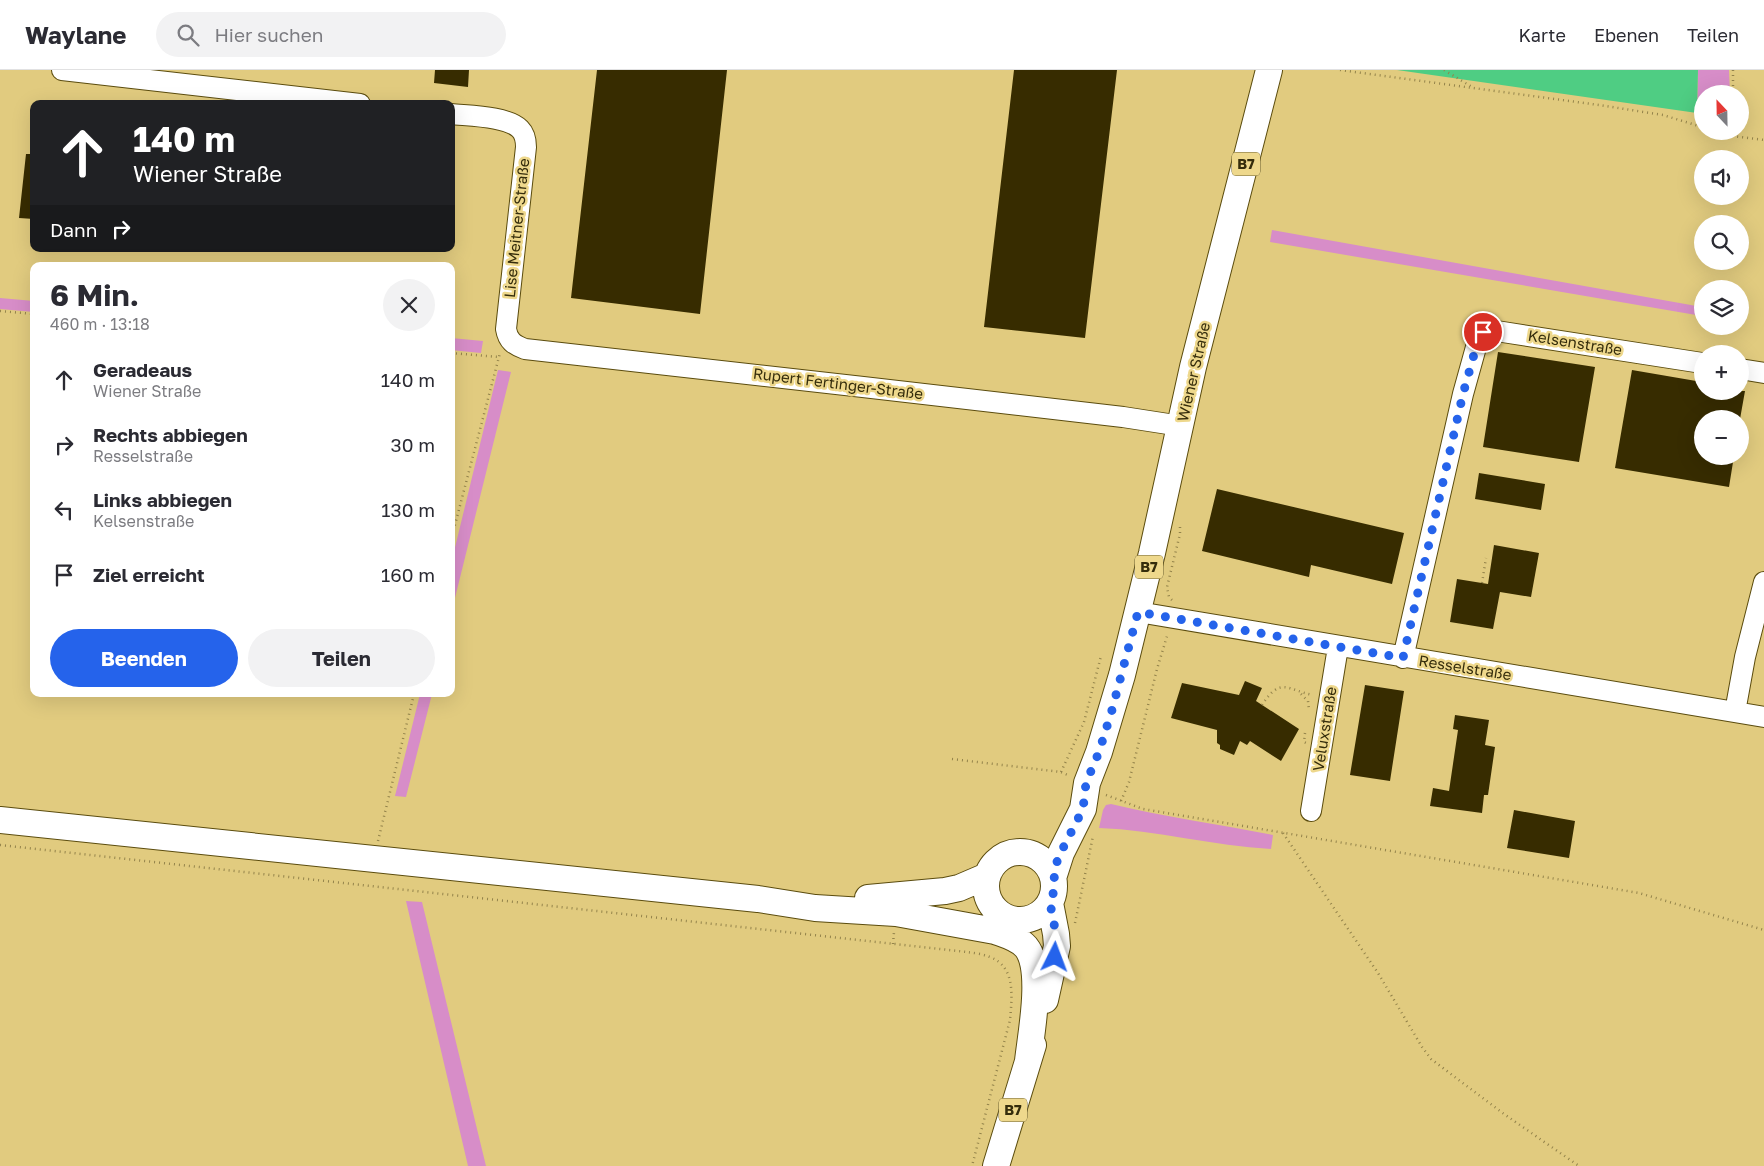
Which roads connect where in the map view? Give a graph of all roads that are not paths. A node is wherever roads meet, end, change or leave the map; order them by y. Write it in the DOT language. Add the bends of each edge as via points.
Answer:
graph roads {
  1 [pos="62,70"];
  2 [pos="1269,70"];
  3 [pos="325,100"];
  4 [pos="455,114"];
  5 [pos="505,342"];
  6 [pos="1694,362"];
  7 [pos="1749,370"];
  8 [pos="1764,373"];
  9 [pos="1181,426"];
  10 [pos="1764,582"];
  11 [pos="1138,612"];
  12 [pos="1338,646"];
  13 [pos="1403,658"];
  14 [pos="1735,712"];
  15 [pos="1764,717"];
  16 [pos="1086,783"];
  17 [pos="1311,811"];
  18 [pos="0,820"];
  19 [pos="1029,853"];
  20 [pos="987,876"];
  21 [pos="1053,878"];
  22 [pos="758,899"];
  23 [pos="1050,903"];
  24 [pos="990,904"];
  25 [pos="896,913"];
  26 [pos="1023,920"];
  27 [pos="1052,969"];
  28 [pos="1028,1061"];
  29 [pos="996,1166"];
  1 -- 3 [label="street"];
  2 -- 9 [label="main road, Wiener Straße / B7" via="1193,367"];
  4 -- 5 [label="street, Lise Meitner-Straße" via="512,123 526,137"];
  5 -- 9 [label="street, Rupert Fertinger-Straße" via="525,349"];
  6 -- 13 [label="street, Kelsenstraße" via="1490,330 1483,332 1463,394"];
  7 -- 8 [label="street"];
  9 -- 11 [label="main road, Wiener Straße / B7"];
  10 -- 14 [label="street"];
  11 -- 12 [label="street, Resselstraße"];
  11 -- 16 [label="main road, Wiener Straße / B7" via="1099,752"];
  12 -- 13 [label="street, Resselstraße"];
  12 -- 17 [label="street, Veluxstraße"];
  13 -- 14 [label="street, Resselstraße"];
  14 -- 15 [label="street, Resselstraße"];
  16 -- 19 [label="main road, B7" via="1072,800 1053,834"];
  16 -- 21 [label="main road, B7" via="1083,809 1060,854"];
  18 -- 22 [label="main road"];
  19 -- 20 [label="main road" via="1007,854 994,863"];
  19 -- 21 [label="main road" via="1046,864"];
  20 -- 22 [label="main road" via="959,888 921,894 841,899"];
  20 -- 24 [label="main road" via="986,895"];
  21 -- 23 [label="main road, B7"];
  22 -- 25 [label="main road" via="815,908"];
  23 -- 26 [label="main road" via="1037,916"];
  23 -- 27 [label="main road, B7" via="1057,946"];
  24 -- 25 [label="main road" via="977,902"];
  24 -- 26 [label="main road" via="1001,915"];
  25 -- 28 [label="main road" via="996,931 1025,946 1036,974"];
  26 -- 27 [label="main road" via="1040,936"];
  27 -- 28 [label="main road, B7"];
  28 -- 29 [label="main road, B7"];
}
